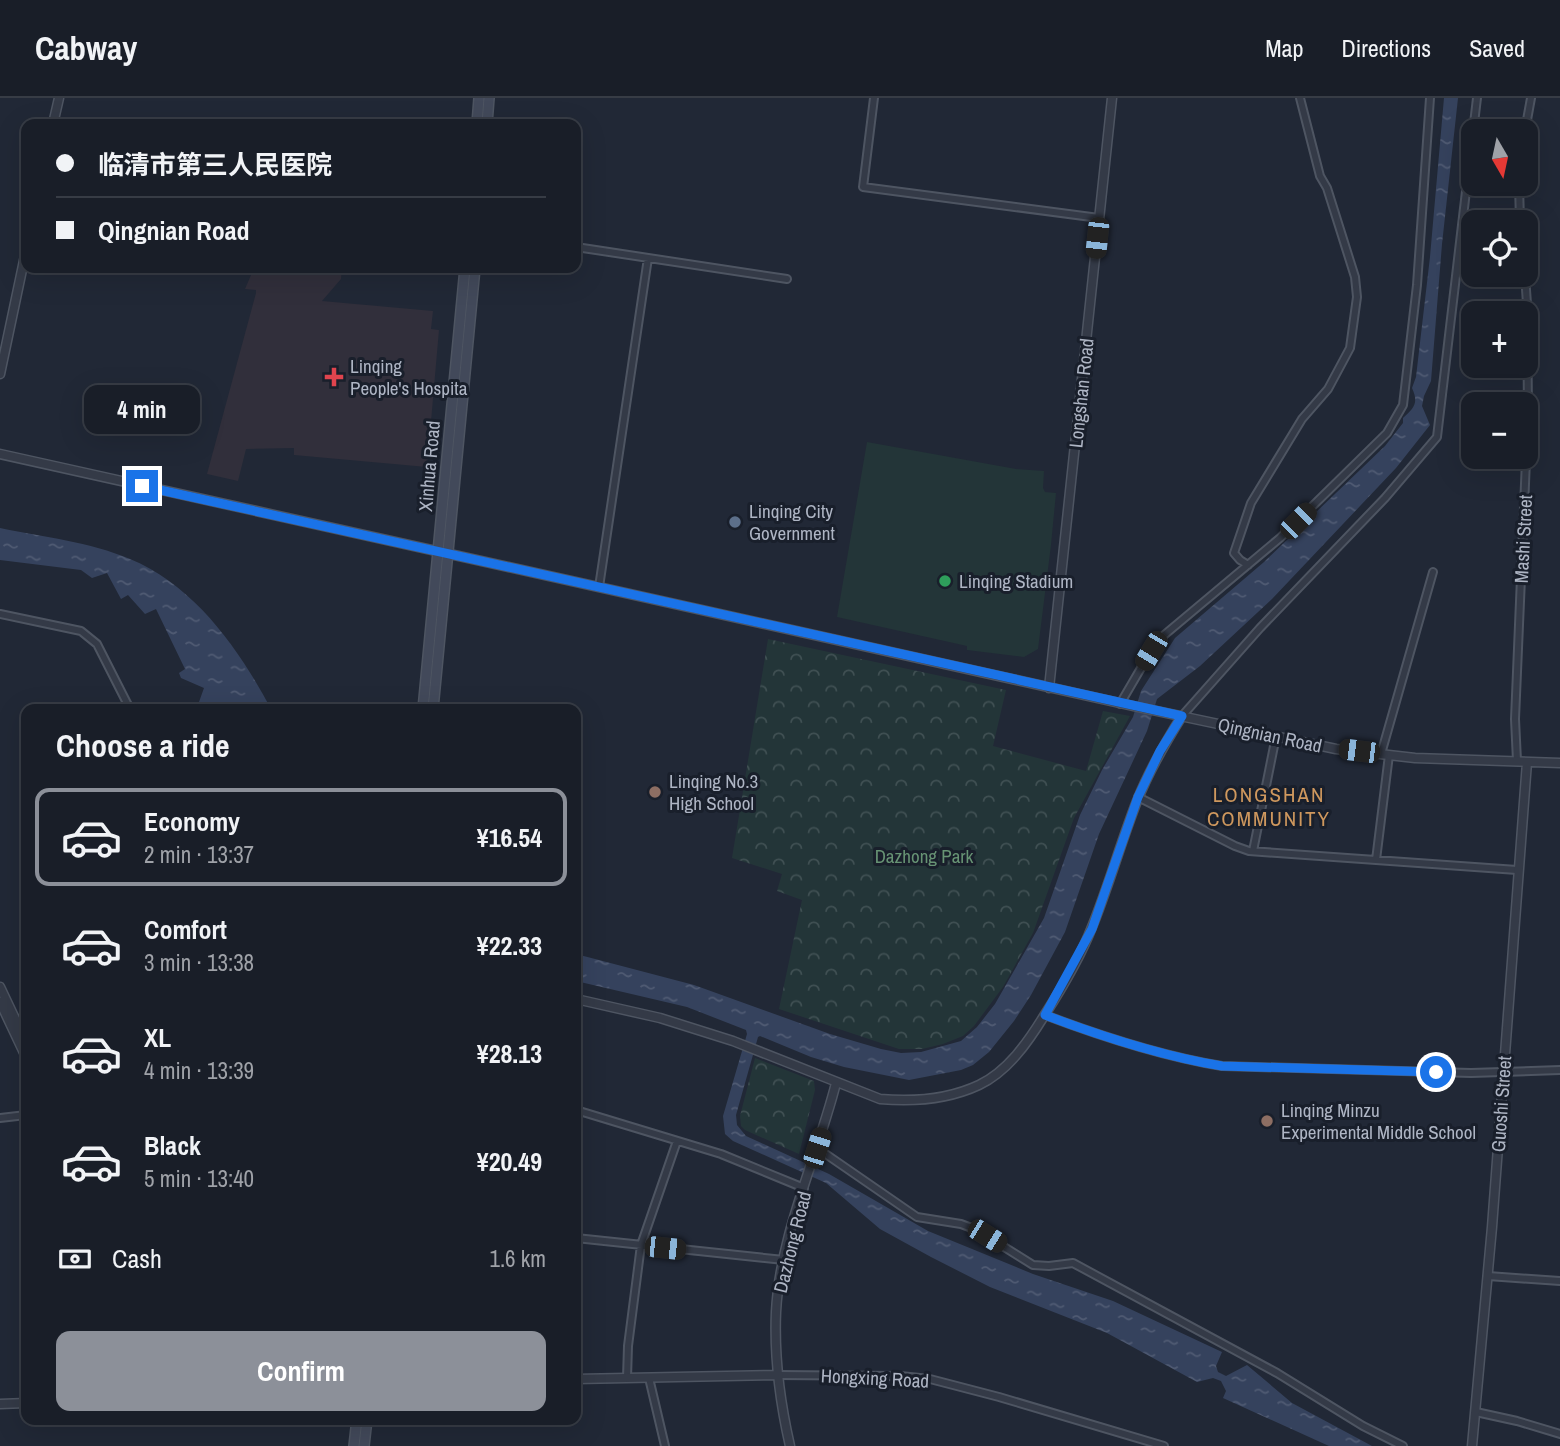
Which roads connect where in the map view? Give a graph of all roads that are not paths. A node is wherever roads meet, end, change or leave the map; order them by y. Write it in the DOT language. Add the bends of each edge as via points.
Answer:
graph roads {
  1 [pos="59,98"];
  2 [pos="479,98"];
  3 [pos="489,98"];
  4 [pos="874,98"];
  5 [pos="1112,98"];
  6 [pos="1300,98"];
  7 [pos="1430,98"];
  8 [pos="1477,98"];
  9 [pos="1531,98"];
  10 [pos="54,119"];
  11 [pos="477,119"];
  12 [pos="487,119"];
  13 [pos="1527,119"];
  14 [pos="1099,218"];
  15 [pos="581,248"];
  16 [pos="648,258"];
  17 [pos="21,273"];
  18 [pos="465,273"];
  19 [pos="474,273"];
  20 [pos="787,279"];
  21 [pos="1526,287"];
  22 [pos="0,374"];
  23 [pos="0,454"];
  24 [pos="444,553"];
  25 [pos="1248,565"];
  26 [pos="1433,572"];
  27 [pos="599,587"];
  28 [pos="0,614"];
  29 [pos="1049,688"];
  30 [pos="127,704"];
  31 [pos="425,704"];
  32 [pos="433,704"];
  33 [pos="1120,704"];
  34 [pos="1182,716"];
  35 [pos="1276,736"];
  36 [pos="1385,755"];
  37 [pos="1517,761"];
  38 [pos="1527,762"];
  39 [pos="1560,763"];
  40 [pos="1138,797"];
  41 [pos="1253,851"];
  42 [pos="1376,860"];
  43 [pos="1517,870"];
  44 [pos="0,987"];
  45 [pos="581,1000"];
  46 [pos="0,1002"];
  47 [pos="1045,1015"];
  48 [pos="21,1031"];
  49 [pos="21,1046"];
  50 [pos="1560,1070"];
  51 [pos="1503,1072"];
  52 [pos="836,1083"];
  53 [pos="581,1112"];
  54 [pos="21,1116"];
  55 [pos="0,1118"];
  56 [pos="677,1141"];
  57 [pos="817,1148"];
  58 [pos="804,1188"];
  59 [pos="581,1239"];
  60 [pos="642,1245"];
  61 [pos="784,1260"];
  62 [pos="1488,1276"];
  63 [pos="1560,1281"];
  64 [pos="777,1375"];
  65 [pos="627,1378"];
  66 [pos="649,1378"];
  67 [pos="581,1380"];
  68 [pos="21,1403"];
  69 [pos="0,1404"];
  70 [pos="1476,1412"];
  71 [pos="356,1425"];
  72 [pos="366,1425"];
  73 [pos="1560,1434"];
  74 [pos="354,1446"];
  75 [pos="364,1446"];
  76 [pos="665,1446"];
  77 [pos="790,1446"];
  78 [pos="1164,1446"];
  79 [pos="1403,1446"];
  80 [pos="1472,1446"];
  1 -- 10 [label="street"];
  2 -- 11 [label="main road"];
  3 -- 12 [label="main road"];
  4 -- 14 [label="street" via="863,187"];
  5 -- 14 [label="street, Longshan Road"];
  6 -- 25 [label="street" via="1320,176 1355,277 1357,297 1347,357 1302,419 1251,503 1234,553"];
  7 -- 25 [label="street" via="1403,405 1387,433"];
  8 -- 34 [label="street" via="1437,437"];
  9 -- 13 [label="street"];
  14 -- 29 [label="street, Longshan Road"];
  15 -- 16 [label="street"];
  16 -- 20 [label="street"];
  16 -- 27 [label="street"];
  17 -- 22 [label="street"];
  18 -- 24 [label="main road, Xinhua Road"];
  19 -- 24 [label="main road, Xinhua Road"];
  21 -- 37 [label="street, Mashi Street" via="1528,413"];
  23 -- 24 [label="street, Qingnian Road"];
  24 -- 27 [label="street, Qingnian Road"];
  24 -- 31 [label="main road, Xinhua Road"];
  24 -- 32 [label="main road, Xinhua Road"];
  25 -- 33 [label="street" via="1163,636"];
  26 -- 36 [label="street"];
  27 -- 29 [label="street, Qingnian Road"];
  28 -- 30 [label="street" via="81,631 93,640"];
  29 -- 33 [label="street, Qingnian Road"];
  33 -- 34 [label="street, Qingnian Road"];
  34 -- 35 [label="street, Qingnian Road"];
  34 -- 40 [label="street"];
  35 -- 36 [label="street, Qingnian Road"];
  35 -- 41 [label="street"];
  36 -- 37 [label="street, Qingnian Road"];
  36 -- 42 [label="street"];
  37 -- 38 [label="street, Qingnian Road"];
  38 -- 39 [label="street, Qingnian Road"];
  38 -- 43 [label="street, Guoshi Street"];
  40 -- 41 [label="street"];
  40 -- 47 [label="street" via="1092,929"];
  41 -- 42 [label="street"];
  42 -- 43 [label="street"];
  43 -- 51 [label="street, Guoshi Street"];
  44 -- 48 [label="street"];
  45 -- 52 [label="street" via="733,1041"];
  46 -- 49 [label="street"];
  47 -- 51 [label="street" via="1102,1037 1222,1066"];
  47 -- 52 [label="street" via="1006,1065 964,1091 905,1101 880,1099"];
  50 -- 51 [label="street"];
  51 -- 62 [label="street, Guoshi Street"];
  52 -- 57 [label="street, Dazhong Road"];
  53 -- 56 [label="street"];
  54 -- 55 [label="street"];
  56 -- 58 [label="street"];
  56 -- 60 [label="street"];
  57 -- 58 [label="street, Dazhong Road"];
  57 -- 79 [label="street" via="917,1217 976,1230 1032,1265 1073,1263"];
  58 -- 61 [label="street, Dazhong Road"];
  59 -- 60 [label="street"];
  60 -- 61 [label="street"];
  60 -- 65 [label="street"];
  61 -- 64 [label="street, Dazhong Road" via="776,1310"];
  62 -- 63 [label="street"];
  62 -- 70 [label="street, Guoshi Street"];
  64 -- 66 [label="street, Hongxing Road"];
  64 -- 77 [label="street, Dazhong Road"];
  64 -- 78 [label="street, Hongxing Road" via="930,1379"];
  65 -- 66 [label="street, Hongxing Road"];
  65 -- 67 [label="street, Hongxing Road"];
  66 -- 76 [label="street"];
  68 -- 69 [label="street"];
  70 -- 73 [label="street"];
  70 -- 80 [label="street, Guoshi Street"];
  71 -- 74 [label="main road"];
  72 -- 75 [label="main road"];
}
